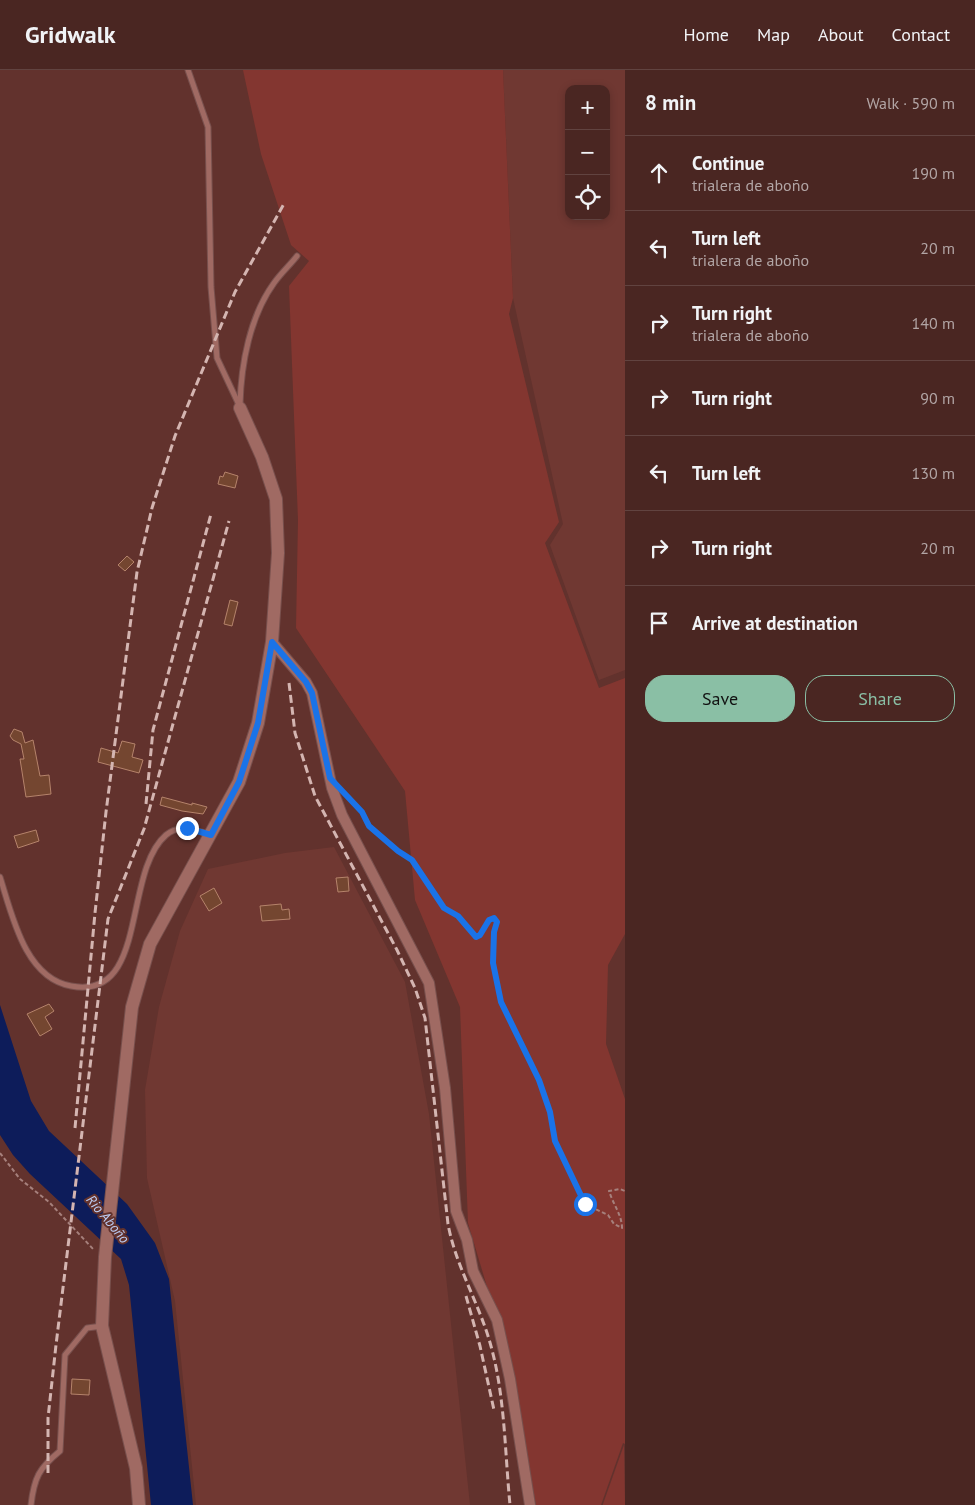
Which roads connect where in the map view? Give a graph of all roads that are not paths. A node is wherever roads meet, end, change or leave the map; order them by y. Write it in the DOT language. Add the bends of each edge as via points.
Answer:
graph roads {
  1 [pos="188,70"];
  2 [pos="297,256"];
  3 [pos="240,408"];
  4 [pos="272,642"];
  5 [pos="211,835"];
  6 [pos="0,877"];
  7 [pos="102,1326"];
  8 [pos="31,1505"];
  9 [pos="139,1505"];
  10 [pos="530,1505"];
  1 -- 3 [label="lane" via="208,127 211,288 217,358"];
  2 -- 3 [label="lane" via="274,283 258,313 244,362"];
  3 -- 4 [label="street" via="276,499 278,553"];
  4 -- 5 [label="street" via="258,723 239,782"];
  4 -- 10 [label="street" via="312,693 330,778 342,816 429,983 445,1088 456,1211 467,1240 473,1271 497,1320"];
  5 -- 6 [label="lane" via="177,828 165,836 148,863 136,903 128,948 118,969 104,983 84,989 66,985 41,970 25,947"];
  5 -- 7 [label="street" via="150,944 132,1007 104,1259"];
  7 -- 8 [label="lane" via="87,1328 65,1356 60,1451 48,1460 34,1482"];
  7 -- 9 [label="street" via="136,1468"];
}
